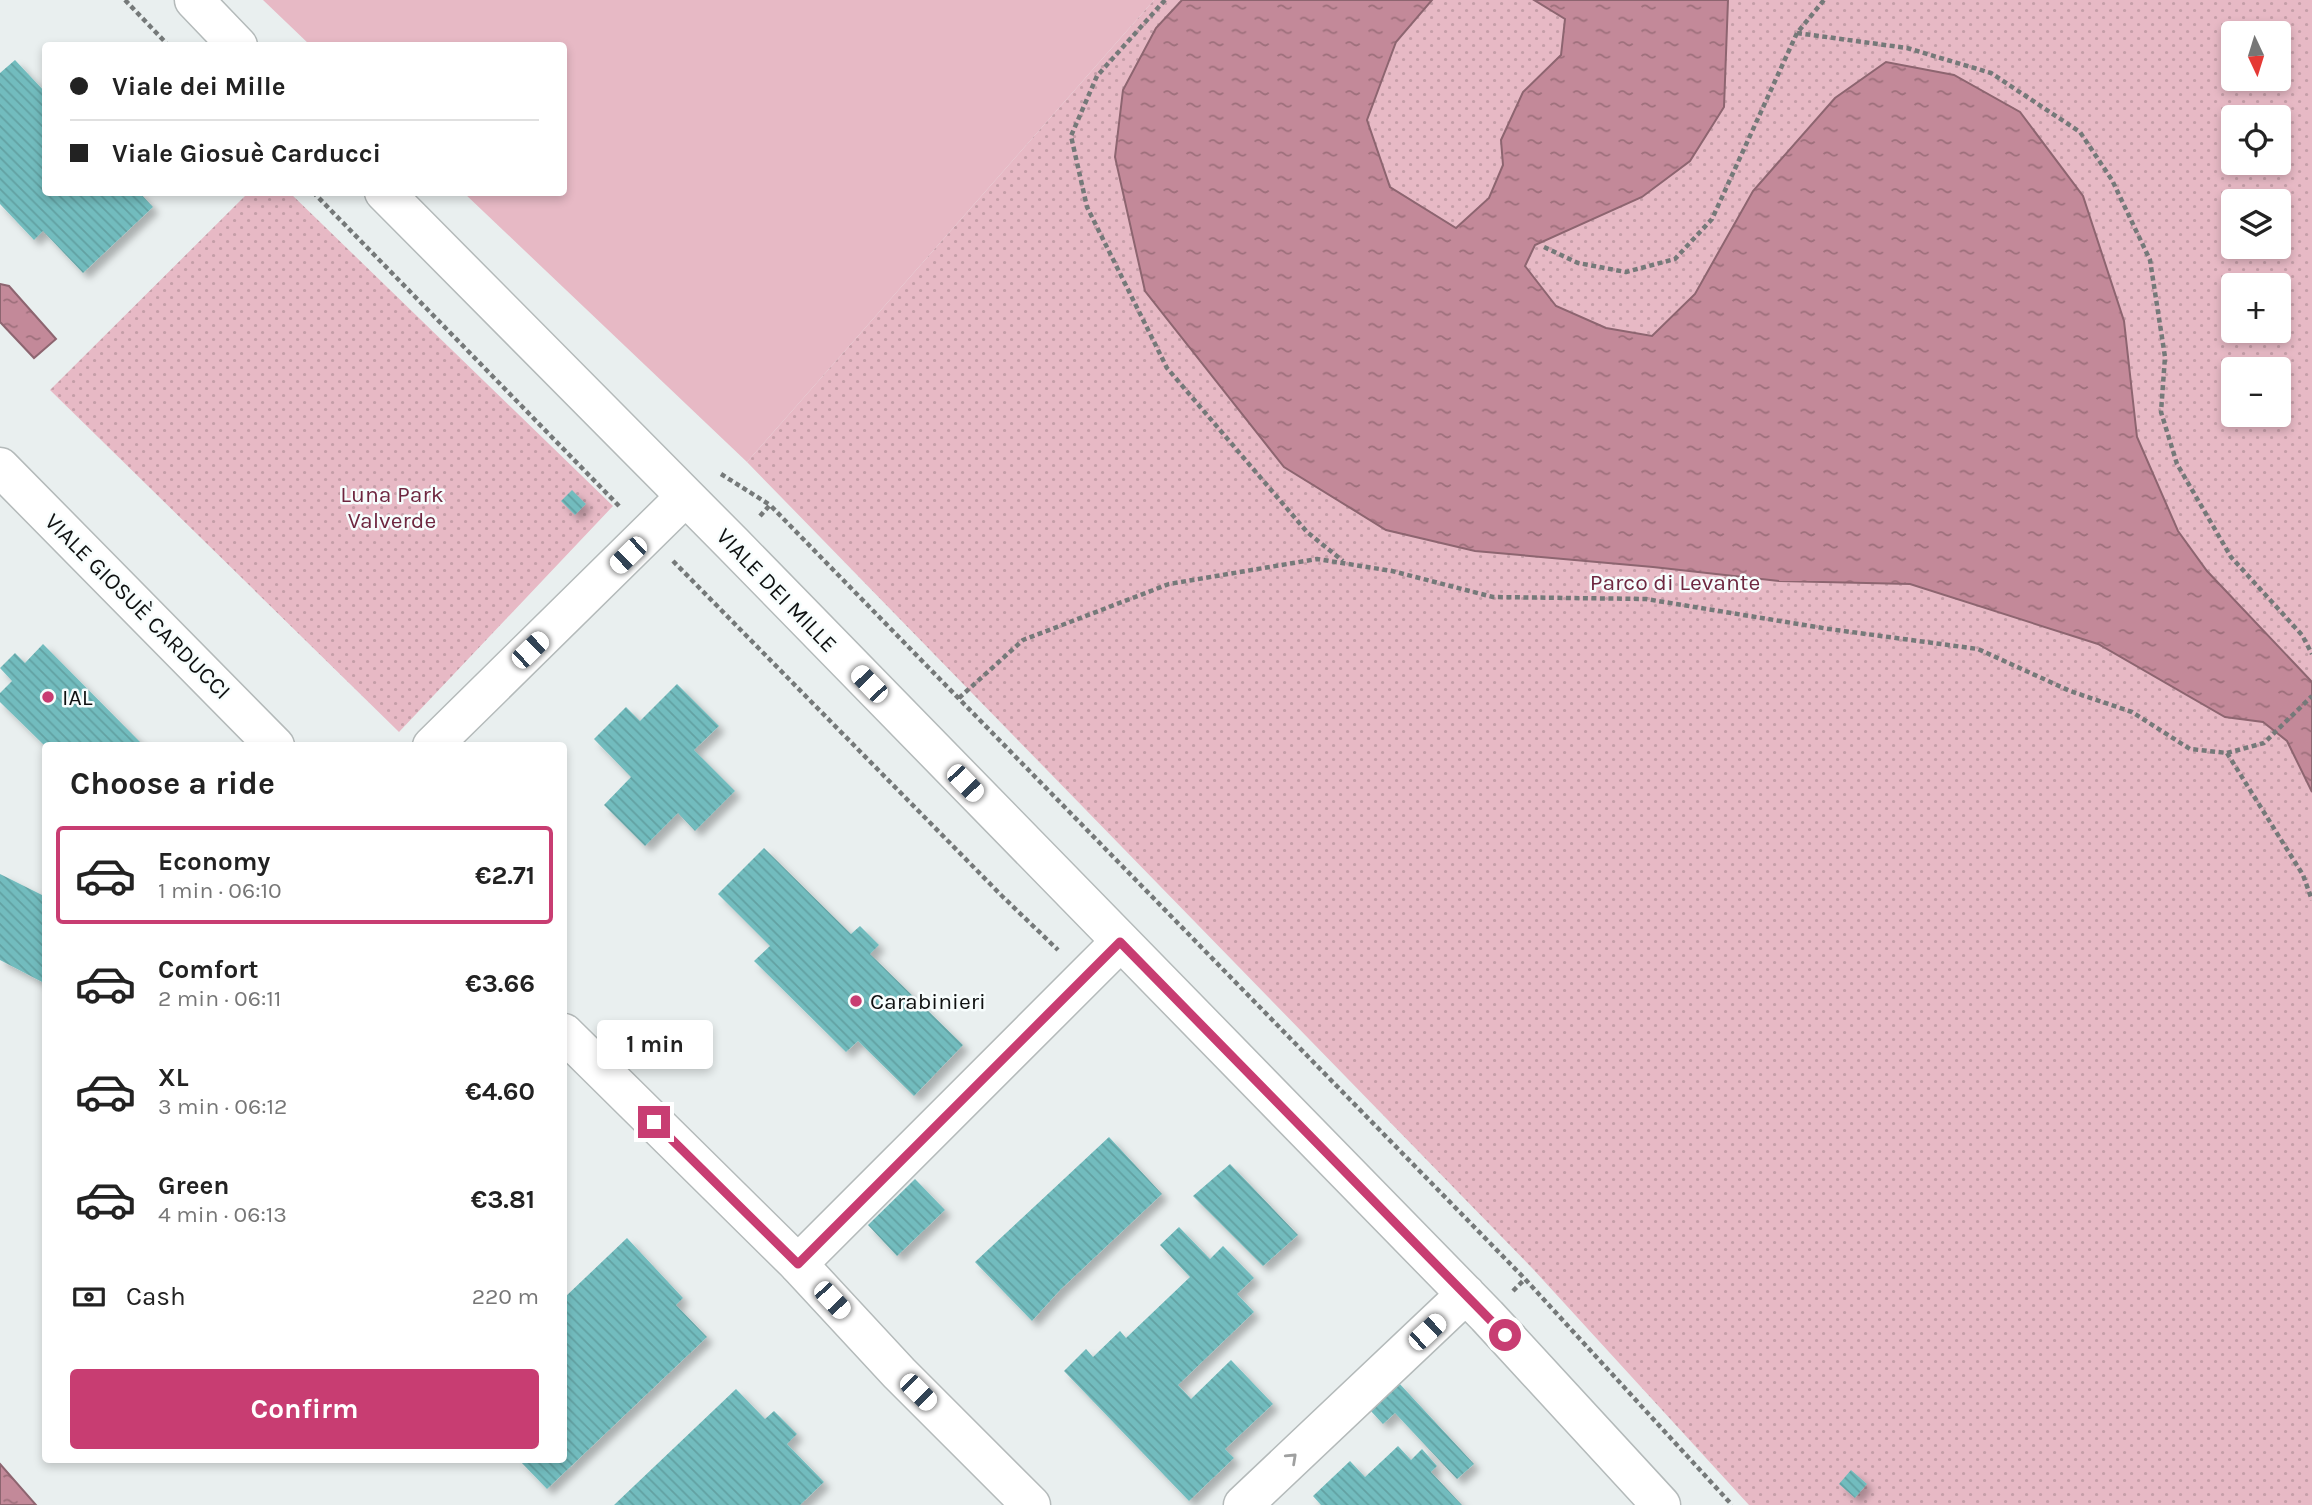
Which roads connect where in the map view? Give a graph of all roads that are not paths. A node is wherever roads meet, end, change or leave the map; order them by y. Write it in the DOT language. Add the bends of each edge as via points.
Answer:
graph roads {
  1 [pos="194,0"];
  2 [pos="235,42"];
  3 [pos="388,196"];
  4 [pos="0,467"];
  5 [pos="685,497"];
  6 [pos="271,742"];
  7 [pos="436,742"];
  8 [pos="1120,942"];
  9 [pos="567,1036"];
  10 [pos="798,1264"];
  11 [pos="1466,1294"];
  12 [pos="1031,1505"];
  13 [pos="1243,1505"];
  14 [pos="1661,1505"];
  1 -- 2 [label="street"];
  3 -- 5 [label="street, VIALE DEI MILLE"];
  4 -- 6 [label="street, VIALE GIOSUÈ CARDUCCI"];
  5 -- 7 [label="street"];
  5 -- 8 [label="street, VIALE DEI MILLE"];
  8 -- 10 [label="street"];
  8 -- 11 [label="street, VIALE DEI MILLE"];
  9 -- 10 [label="street"];
  10 -- 12 [label="street"];
  13 -- 11 [label="street, one-way"];
  11 -- 14 [label="street, VIALE DEI MILLE"];
}
